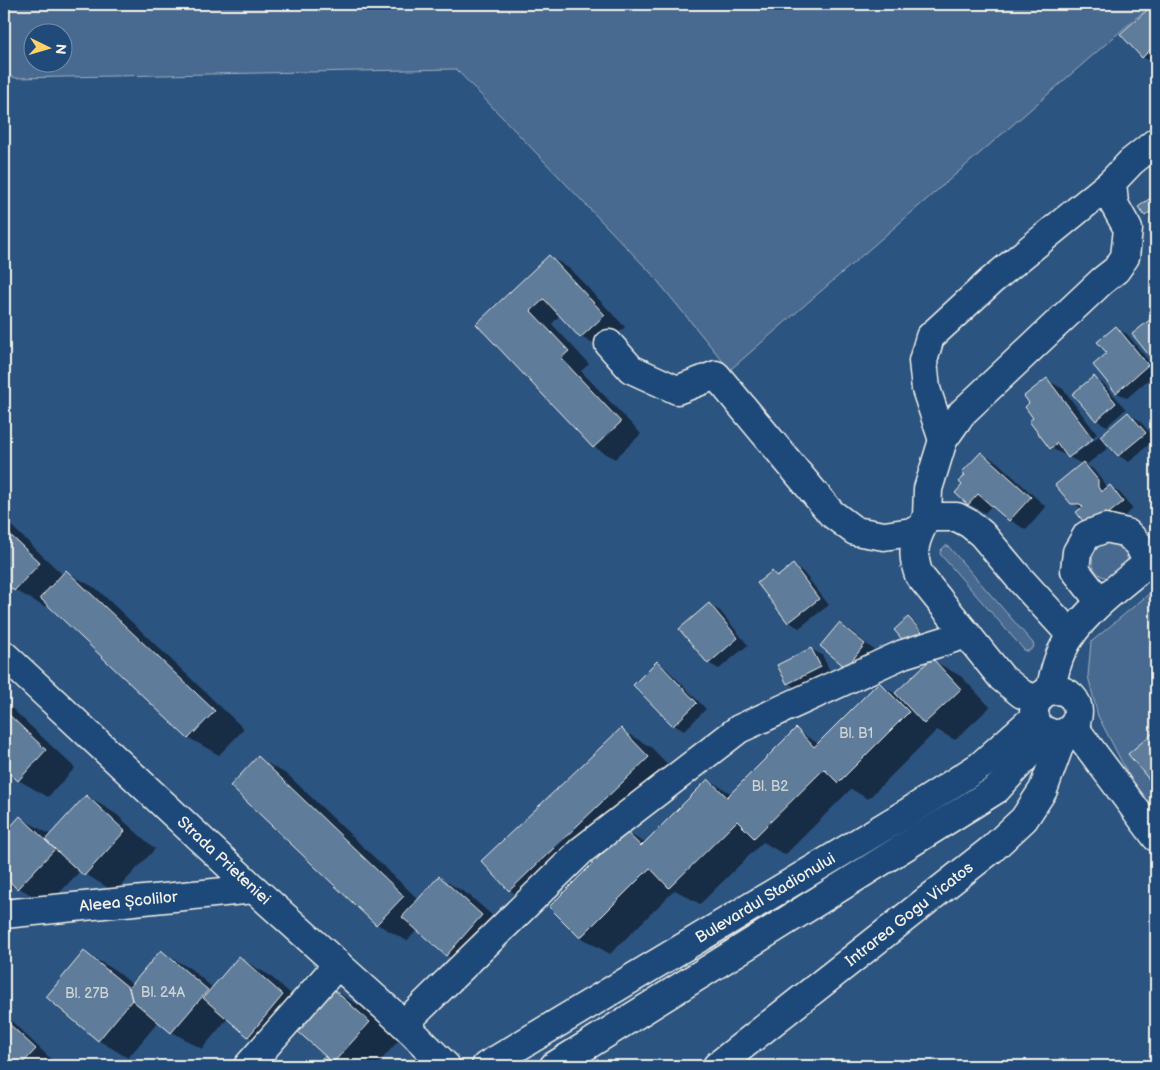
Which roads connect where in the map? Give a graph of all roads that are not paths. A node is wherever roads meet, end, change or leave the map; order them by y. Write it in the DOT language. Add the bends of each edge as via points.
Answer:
graph roads {
  1 [pos="1156,142"];
  2 [pos="1112,182"];
  3 [pos="608,344"];
  4 [pos="943,440"];
  5 [pos="923,524"];
  6 [pos="1152,560"];
  7 [pos="1100,602"];
  8 [pos="967,634"];
  9 [pos="1071,635"];
  10 [pos="4,655"];
  11 [pos="1053,713"];
  12 [pos="1156,837"];
  13 [pos="254,889"];
  14 [pos="4,914"];
  15 [pos="338,964"];
  16 [pos="404,1024"];
  17 [pos="248,1066"];
  18 [pos="446,1066"];
  19 [pos="486,1066"];
  20 [pos="554,1066"];
  21 [pos="717,1066"];
  1 -- 2 [label="street"];
  2 -- 4 [label="street" via="1114,204 1128,229 1126,257 1116,270 962,413"];
  2 -- 4 [label="street" via="991,281 930,337 923,361 926,389"];
  3 -- 5 [label="street" via="631,369 677,390 716,375 831,513 854,530 884,536"];
  4 -- 5 [label="street" via="928,489"];
  5 -- 8 [label="street" via="914,545 914,561 919,575"];
  5 -- 9 [label="street" via="957,517 970,524"];
  6 -- 7 [label="street"];
  6 -- 7 [label="street" via="1127,533 1106,528 1087,535 1077,552 1075,570"];
  7 -- 9 [label="street"];
  8 -- 11 [label="street" via="1002,678"];
  8 -- 16 [label="street" via="903,654 739,729 582,850"];
  9 -- 11 [label="street" via="1066,673"];
  10 -- 13 [label="street, Strada Prieteniei"];
  11 -- 12 [label="street"];
  11 -- 19 [label="street, Bulevardul Stadionului" via="907,813"];
  11 -- 20 [label="street, Bulevardul Stadionului" via="997,789"];
  11 -- 21 [label="street, Intrarea Gogu Vicatos" via="1043,790 1024,819 992,849"];
  13 -- 14 [label="street, Aleea Școlilor"];
  13 -- 15 [label="street, Strada Prieteniei"];
  15 -- 16 [label="street, Strada Prieteniei"];
  15 -- 17 [label="street"];
  16 -- 18 [label="street, Strada Prieteniei"];
}
